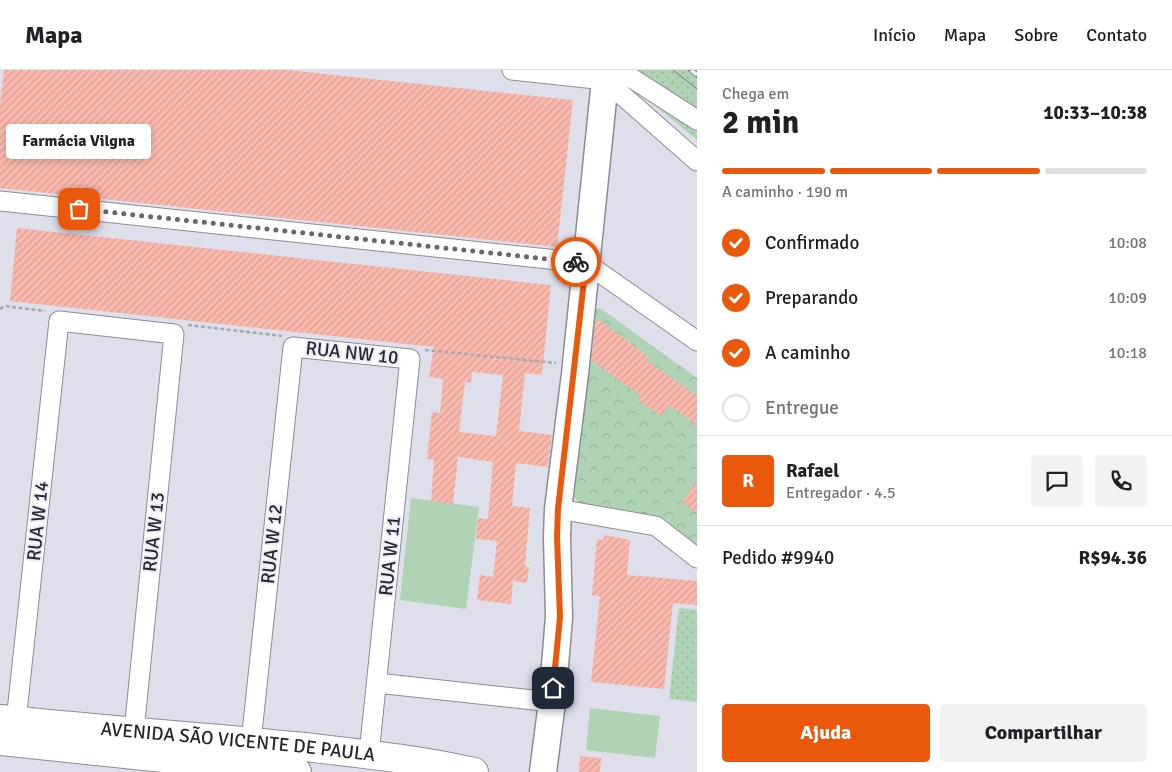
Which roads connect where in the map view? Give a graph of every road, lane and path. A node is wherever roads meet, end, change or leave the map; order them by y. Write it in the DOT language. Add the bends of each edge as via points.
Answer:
graph roads {
  1 [pos="512,70"];
  2 [pos="598,75"];
  3 [pos="697,120"];
  4 [pos="697,161"];
  5 [pos="0,201"];
  6 [pos="586,263"];
  7 [pos="0,308"];
  8 [pos="59,321"];
  9 [pos="174,334"];
  10 [pos="697,341"];
  11 [pos="293,347"];
  12 [pos="410,358"];
  13 [pos="576,366"];
  14 [pos="558,509"];
  15 [pos="697,558"];
  16 [pos="377,683"];
  17 [pos="552,702"];
  18 [pos="5,727"];
  19 [pos="134,731"];
  20 [pos="251,742"];
  21 [pos="369,754"];
  22 [pos="297,772"];
  23 [pos="474,772"];
  24 [pos="543,772"];
  1 -- 2 [label="street"];
  2 -- 3 [label="street" via="630,77"];
  2 -- 4 [label="street"];
  2 -- 6 [label="street"];
  5 -- 6 [label="street"];
  6 -- 10 [label="street"];
  6 -- 13 [label="street"];
  7 -- 8 [label="path" via="50,311"];
  8 -- 9 [label="street"];
  8 -- 18 [label="street, RUA W 14"];
  9 -- 11 [label="path" via="182,324 285,336"];
  9 -- 19 [label="street, RUA W 13"];
  11 -- 12 [label="street, RUA NW 10"];
  11 -- 20 [label="street, RUA W 12"];
  12 -- 13 [label="path" via="425,350"];
  12 -- 16 [label="street, RUA W 11"];
  13 -- 14 [label="street"];
  14 -- 15 [label="street" via="656,526"];
  14 -- 17 [label="street" via="560,617"];
  16 -- 17 [label="street"];
  16 -- 21 [label="street, RUA W 11"];
  17 -- 24 [label="street"];
  18 -- 19 [label="main road, AVENIDA SÃO VICENTE DE PAULA"];
  18 -- 22 [label="main road, AVENIDA SÃO VICENTE DE PAULA"];
  19 -- 20 [label="main road, AVENIDA SÃO VICENTE DE PAULA"];
  20 -- 21 [label="main road, AVENIDA SÃO VICENTE DE PAULA"];
  21 -- 23 [label="main road, AVENIDA SÃO VICENTE DE PAULA"];
}
